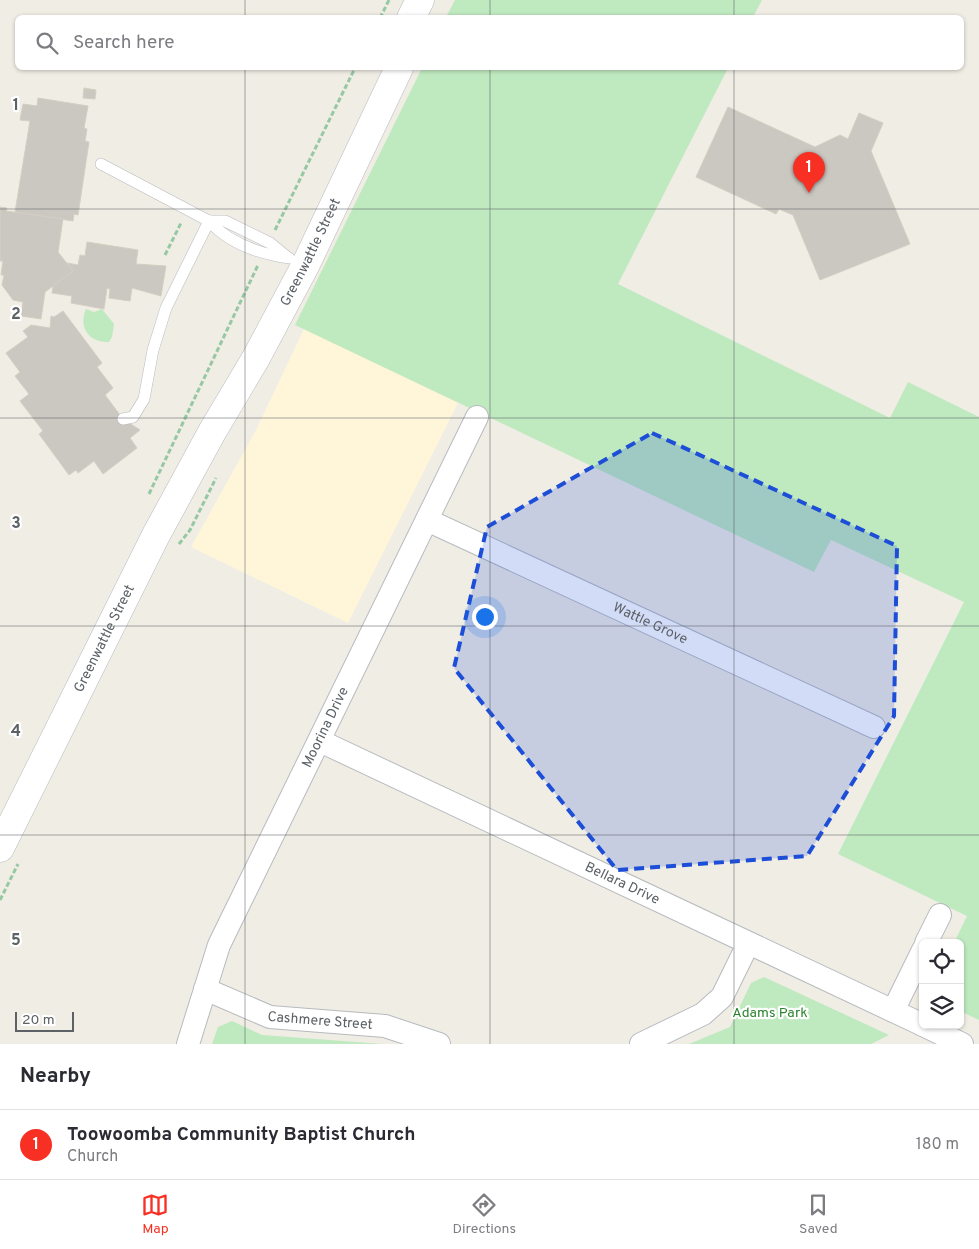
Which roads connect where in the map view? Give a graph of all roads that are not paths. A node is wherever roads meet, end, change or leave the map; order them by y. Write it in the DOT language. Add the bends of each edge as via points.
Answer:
graph roads {
  1 [pos="420,0"];
  2 [pos="428,0"];
  3 [pos="412,15"];
  4 [pos="421,15"];
  5 [pos="383,70"];
  6 [pos="398,70"];
  7 [pos="101,164"];
  8 [pos="209,221"];
  9 [pos="282,255"];
  10 [pos="477,416"];
  11 [pos="123,419"];
  12 [pos="427,520"];
  13 [pos="874,728"];
  14 [pos="320,740"];
  15 [pos="2,838"];
  16 [pos="940,915"];
  17 [pos="928,939"];
  18 [pos="748,944"];
  19 [pos="919,958"];
  20 [pos="205,989"];
  21 [pos="893,1011"];
  22 [pos="919,1023"];
  23 [pos="931,1029"];
  24 [pos="188,1044"];
  25 [pos="439,1044"];
  26 [pos="640,1044"];
  27 [pos="962,1044"];
  1 -- 3 [label="street"];
  2 -- 4 [label="street"];
  5 -- 9 [label="street, Greenwattle Street"];
  6 -- 9 [label="street, Greenwattle Street"];
  7 -- 8 [label="lane"];
  8 -- 9 [label="lane" via="219,232"];
  8 -- 11 [label="lane" via="166,308 141,406 134,417"];
  9 -- 15 [label="street, Greenwattle Street" via="212,432"];
  10 -- 12 [label="street, Moorina Drive"];
  12 -- 13 [label="street, Wattle Grove"];
  12 -- 14 [label="street, Moorina Drive"];
  14 -- 18 [label="street, Bellara Drive"];
  14 -- 20 [label="street, Moorina Drive" via="219,945"];
  16 -- 17 [label="street"];
  18 -- 21 [label="street, Bellara Drive"];
  18 -- 26 [label="street" via="716,1003 703,1014"];
  19 -- 21 [label="street"];
  20 -- 24 [label="street, Moorina Drive"];
  20 -- 25 [label="street, Cashmere Street" via="270,1017 384,1026"];
  21 -- 22 [label="street, Bellara Drive"];
  23 -- 27 [label="street, Bellara Drive"];
}
